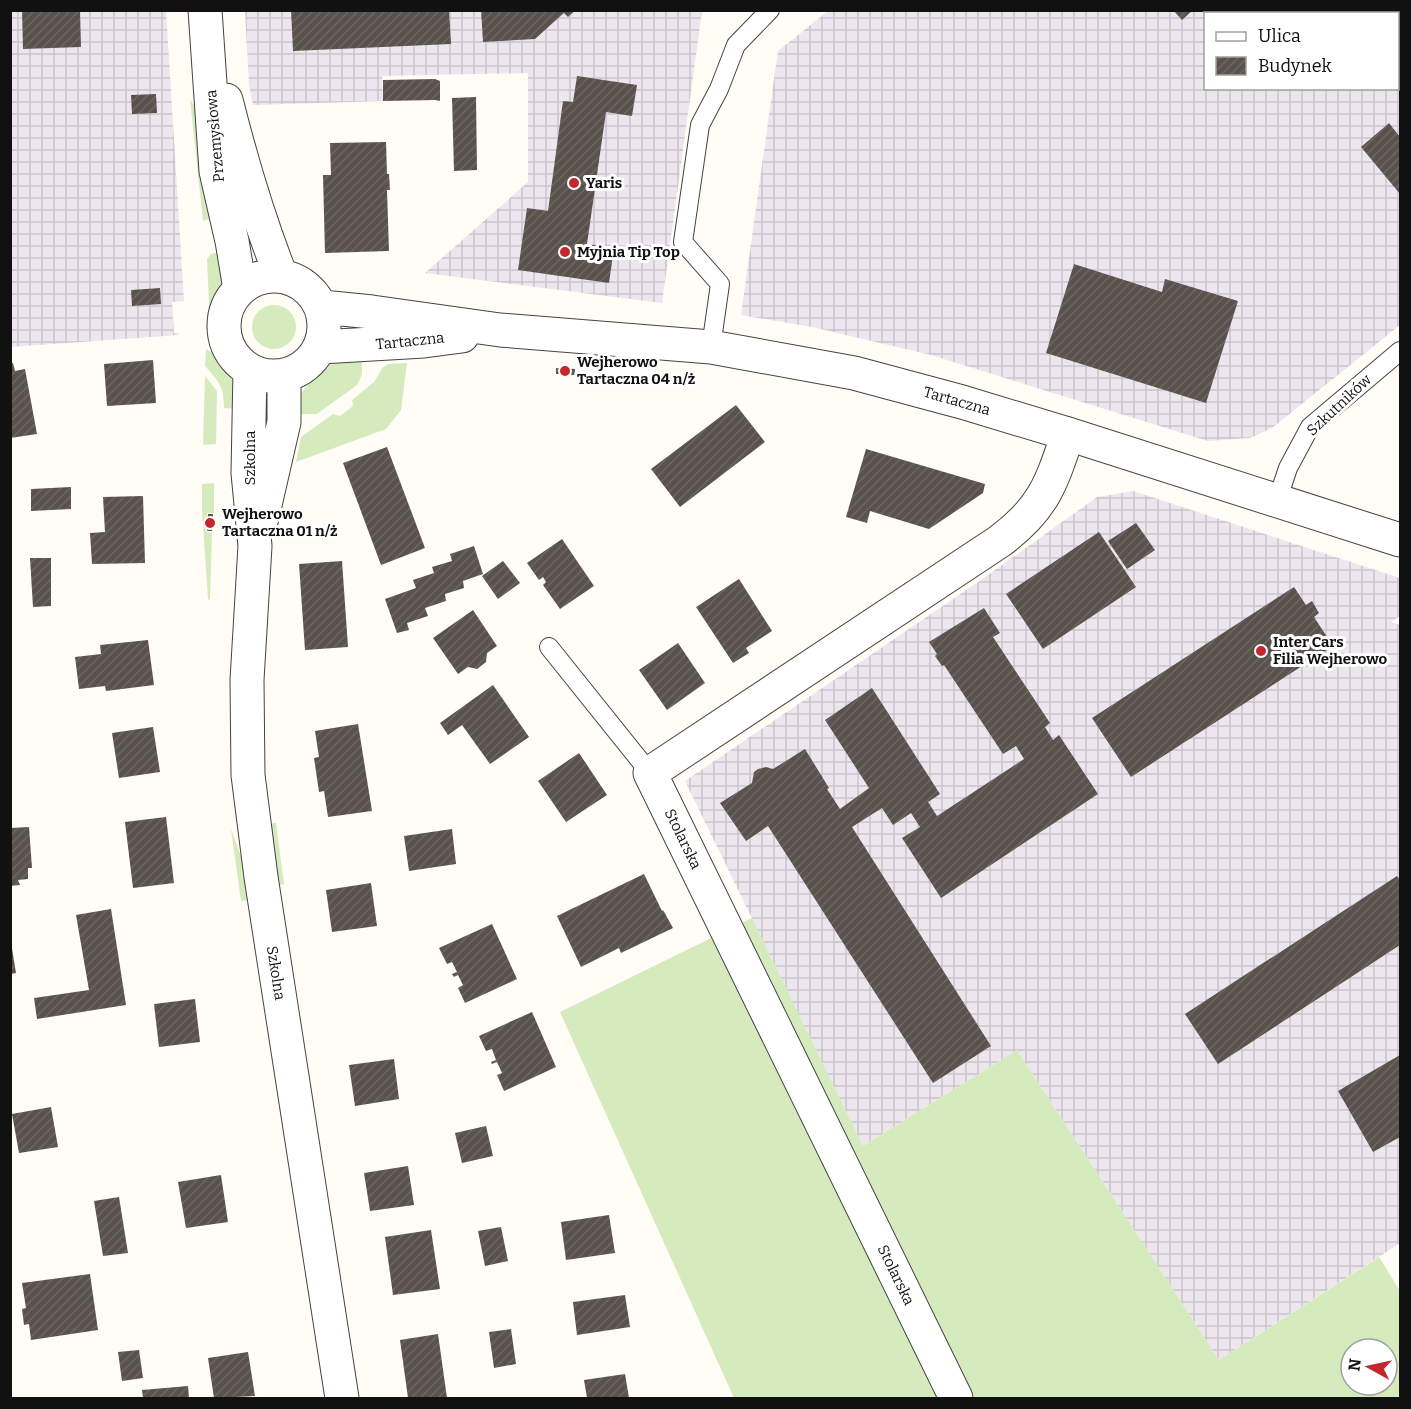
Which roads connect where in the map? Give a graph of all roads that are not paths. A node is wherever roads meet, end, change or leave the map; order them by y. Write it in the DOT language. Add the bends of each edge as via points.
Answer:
graph roads {
  1 [pos="770,10"];
  2 [pos="205,14"];
  3 [pos="281,276"];
  4 [pos="240,289"];
  5 [pos="322,307"];
  6 [pos="500,330"];
  7 [pos="320,346"];
  8 [pos="711,347"];
  9 [pos="1401,351"];
  10 [pos="250,370"];
  11 [pos="284,375"];
  12 [pos="1068,434"];
  13 [pos="1278,501"];
  14 [pos="1401,540"];
  15 [pos="255,546"];
  16 [pos="549,647"];
  17 [pos="650,773"];
  18 [pos="342,1398"];
  19 [pos="956,1398"];
  1 -- 8 [label="lane" via="736,45 700,125 683,242 720,284"];
  2 -- 3 [label="street, Przemysłowa" via="242,165"];
  2 -- 4 [label="street, Przemysłowa" via="216,171"];
  3 -- 4 [label="street" via="260,278"];
  3 -- 5 [label="street" via="298,281"];
  4 -- 10 [label="street" via="224,320 226,338 234,356"];
  5 -- 6 [label="street, Tartaczna"];
  5 -- 7 [label="street" via="325,327"];
  6 -- 7 [label="street, Tartaczna" via="424,341"];
  6 -- 8 [label="street, Tartaczna"];
  7 -- 11 [label="street" via="305,366"];
  8 -- 12 [label="street, Tartaczna" via="854,373"];
  9 -- 13 [label="lane, Szkutników" via="1310,427 1288,468"];
  10 -- 11 [label="street"];
  10 -- 15 [label="street, Szkolna" via="248,473"];
  11 -- 15 [label="street, Szkolna" via="284,422"];
  12 -- 13 [label="street, Tartaczna"];
  12 -- 17 [label="street" via="1054,477 1040,504 1021,525"];
  13 -- 14 [label="street, Tartaczna"];
  15 -- 18 [label="street, Szkolna" via="246,728 252,818"];
  16 -- 17 [label="lane"];
  17 -- 19 [label="street, Stolarska"];
}
